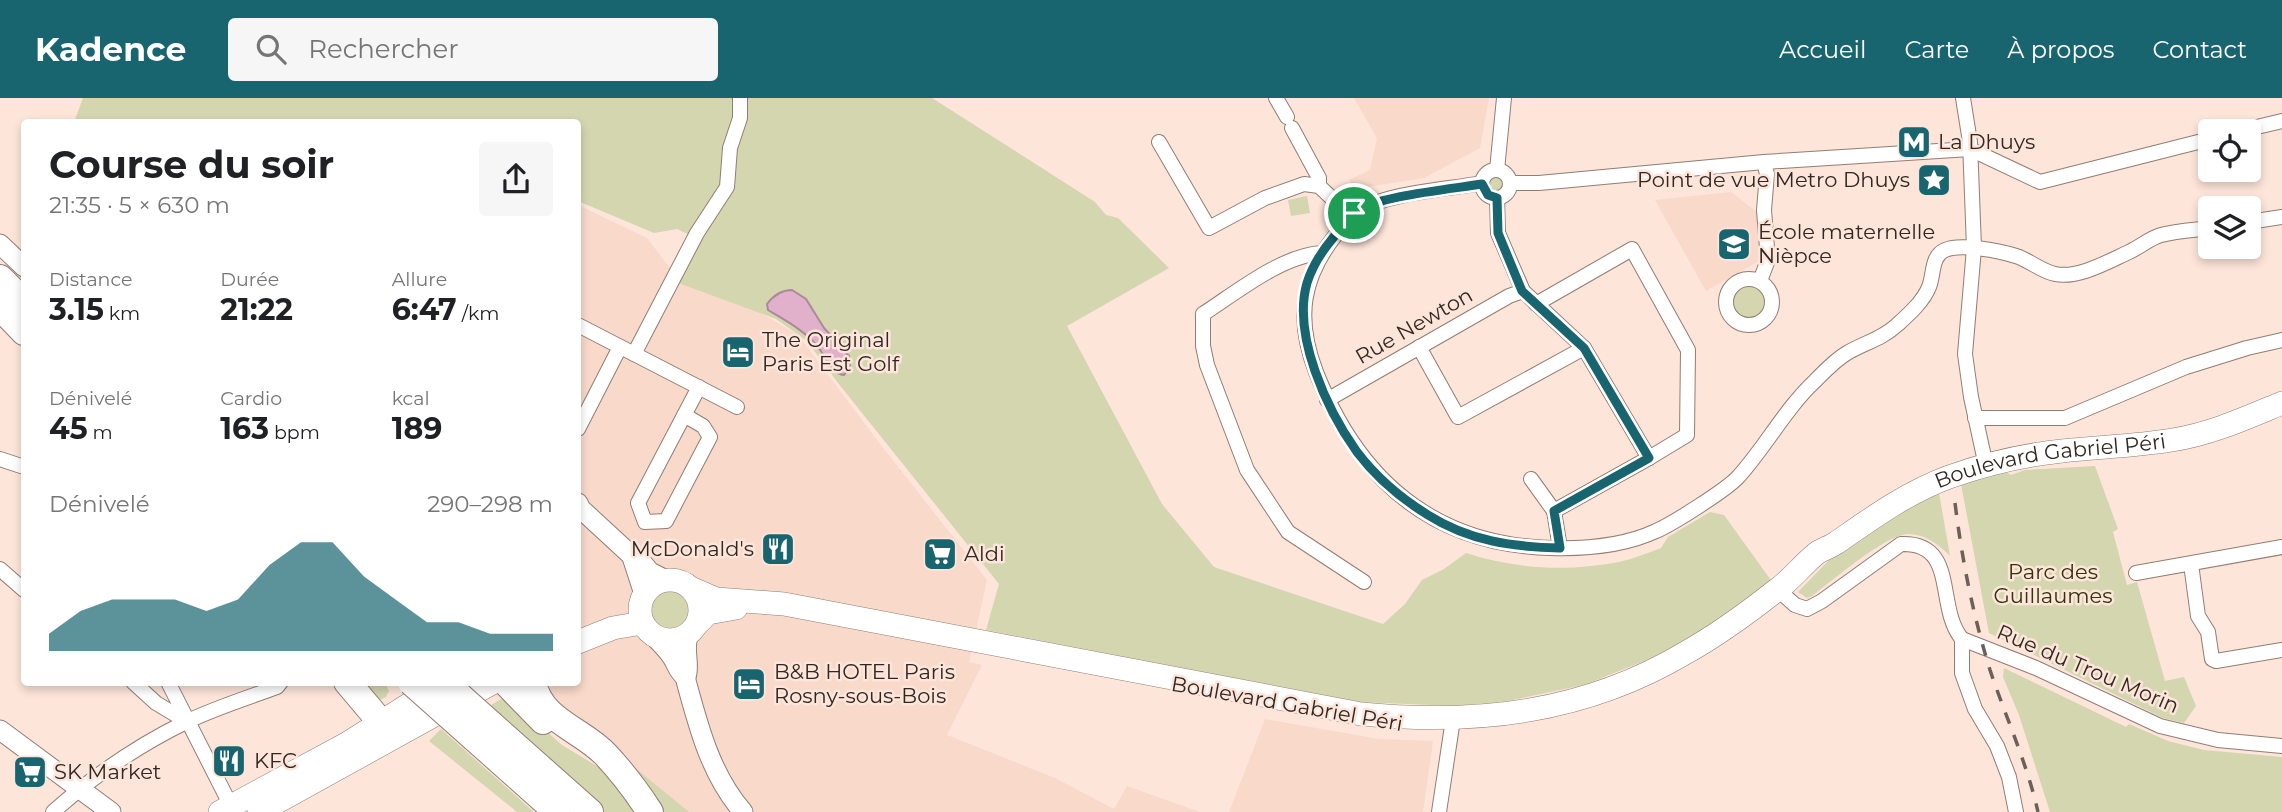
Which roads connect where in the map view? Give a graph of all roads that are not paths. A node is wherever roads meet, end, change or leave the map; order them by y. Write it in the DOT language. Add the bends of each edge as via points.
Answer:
graph roads {
  1 [pos="740,98"];
  2 [pos="1276,98"];
  3 [pos="1504,98"];
  4 [pos="1964,98"];
  5 [pos="2282,121"];
  6 [pos="2261,126"];
  7 [pos="1159,142"];
  8 [pos="2198,142"];
  9 [pos="1970,149"];
  10 [pos="1764,162"];
  11 [pos="1497,170"];
  12 [pos="1510,183"];
  13 [pos="1482,184"];
  14 [pos="1319,186"];
  15 [pos="1497,198"];
  16 [pos="1354,213"];
  17 [pos="2282,217"];
  18 [pos="2261,220"];
  19 [pos="2198,230"];
  20 [pos="0,244"];
  21 [pos="1974,248"];
  22 [pos="1321,253"];
  23 [pos="21,264"];
  24 [pos="0,278"];
  25 [pos="1760,281"];
  26 [pos="1522,291"];
  27 [pos="21,299"];
  28 [pos="1536,304"];
  29 [pos="0,307"];
  30 [pos="581,327"];
  31 [pos="21,329"];
  32 [pos="2282,340"];
  33 [pos="620,347"];
  34 [pos="1419,347"];
  35 [pos="1584,348"];
  36 [pos="634,354"];
  37 [pos="699,387"];
  38 [pos="1327,400"];
  39 [pos="2282,403"];
  40 [pos="737,407"];
  41 [pos="684,415"];
  42 [pos="1975,418"];
  43 [pos="581,423"];
  44 [pos="0,458"];
  45 [pos="1649,458"];
  46 [pos="21,466"];
  47 [pos="1986,466"];
  48 [pos="1531,479"];
  49 [pos="581,509"];
  50 [pos="1554,511"];
  51 [pos="1833,545"];
  52 [pos="2282,547"];
  53 [pos="1560,548"];
  54 [pos="632,556"];
  55 [pos="2191,564"];
  56 [pos="0,569"];
  57 [pos="2136,573"];
  58 [pos="666,580"];
  59 [pos="1364,582"];
  60 [pos="21,587"];
  61 [pos="693,589"];
  62 [pos="1786,596"];
  63 [pos="645,614"];
  64 [pos="581,627"];
  65 [pos="694,628"];
  66 [pos="1962,639"];
  67 [pos="581,641"];
  68 [pos="2282,649"];
  69 [pos="685,677"];
  70 [pos="137,686"];
  71 [pos="170,686"];
  72 [pos="277,686"];
  73 [pos="350,686"];
  74 [pos="358,686"];
  75 [pos="417,686"];
  76 [pos="509,686"];
  77 [pos="534,686"];
  78 [pos="454,687"];
  79 [pos="187,722"];
  80 [pos="392,724"];
  81 [pos="1452,726"];
  82 [pos="0,730"];
  83 [pos="483,732"];
  84 [pos="2282,746"];
  85 [pos="615,766"];
  86 [pos="82,788"];
  87 [pos="230,810"];
  88 [pos="53,812"];
  89 [pos="111,812"];
  90 [pos="259,812"];
  91 [pos="557,812"];
  92 [pos="590,812"];
  93 [pos="650,812"];
  94 [pos="743,812"];
  95 [pos="1439,812"];
  96 [pos="2016,812"];
  1 -- 36 [label="street" via="727,187 697,233"];
  2 -- 14 [label="street" via="1320,178"];
  3 -- 11 [label="street"];
  4 -- 9 [label="street"];
  5 -- 6 [label="street"];
  7 -- 14 [label="street" via="1209,228 1265,198 1304,184"];
  8 -- 9 [label="street" via="2040,182"];
  9 -- 10 [label="street"];
  9 -- 21 [label="street"];
  10 -- 12 [label="street"];
  10 -- 25 [label="street" via="1768,260"];
  11 -- 12 [label="street" via="1505,173"];
  11 -- 13 [label="street" via="1485,175"];
  12 -- 15 [label="street" via="1505,195"];
  13 -- 15 [label="street" via="1488,195"];
  13 -- 16 [label="street" via="1385,200"];
  14 -- 16 [label="street"];
  15 -- 26 [label="street" via="1498,233"];
  16 -- 22 [label="street"];
  17 -- 18 [label="street"];
  19 -- 21 [label="street" via="2159,236 2075,274 2054,274 2016,256"];
  20 -- 23 [label="street"];
  21 -- 42 [label="street" via="1965,354"];
  21 -- 53 [label="street" via="1940,253 1925,295 1894,328 1850,352 1811,385 1737,479 1650,534 1600,547"];
  22 -- 38 [label="street" via="1307,284 1304,323 1311,359"];
  22 -- 59 [label="street" via="1286,262 1203,314 1203,346 1247,470 1288,532"];
  24 -- 27 [label="highway"];
  26 -- 28 [label="street"];
  26 -- 34 [label="street, Rue Newton"];
  28 -- 35 [label="street"];
  28 -- 45 [label="street" via="1632,249 1688,350 1687,435"];
  29 -- 31 [label="highway"];
  30 -- 33 [label="street"];
  32 -- 42 [label="street" via="2186,367 2065,418"];
  33 -- 36 [label="street"];
  33 -- 43 [label="street"];
  34 -- 35 [label="street" via="1458,417"];
  34 -- 38 [label="street, Rue Newton"];
  35 -- 45 [label="street"];
  36 -- 37 [label="street"];
  37 -- 40 [label="street"];
  37 -- 41 [label="street"];
  38 -- 53 [label="street" via="1359,454 1391,488 1430,517 1484,540"];
  39 -- 47 [label="main road, Boulevard Gabriel Péri" via="2206,433 2058,451"];
  41 -- 41 [label="street" via="638,503 645,522 666,521 710,437 703,426"];
  42 -- 47 [label="street"];
  44 -- 46 [label="street"];
  45 -- 50 [label="street"];
  47 -- 51 [label="main road, Boulevard Gabriel Péri" via="1902,498"];
  48 -- 50 [label="street"];
  49 -- 54 [label="street"];
  50 -- 53 [label="street"];
  51 -- 61 [label="main road, Boulevard Gabriel Péri" via="1714,636 1658,668 1551,706 1477,718 1361,714 784,604 716,599"];
  51 -- 62 [label="main road, Boulevard Gabriel Péri"];
  52 -- 55 [label="street"];
  54 -- 58 [label="street"];
  54 -- 63 [label="street"];
  55 -- 57 [label="street"];
  55 -- 68 [label="street" via="2198,616 2208,632 2212,659"];
  56 -- 60 [label="street"];
  58 -- 61 [label="main road" via="681,581"];
  58 -- 63 [label="main road" via="654,584"];
  61 -- 65 [label="main road" via="700,604"];
  62 -- 66 [label="street" via="1807,610 1895,547 1922,546 1936,557 1951,619"];
  62 -- 81 [label="main road, Boulevard Gabriel Péri" via="1716,646 1617,695 1554,716"];
  63 -- 64 [label="main road"];
  63 -- 65 [label="main road" via="666,640"];
  63 -- 67 [label="main road"];
  63 -- 69 [label="street"];
  65 -- 69 [label="street" via="685,646"];
  65 -- 81 [label="main road, Boulevard Gabriel Péri" via="718,609 770,610 1364,722"];
  66 -- 84 [label="street, Rue du Trou Morin" via="2160,726 2218,740"];
  66 -- 96 [label="street" via="1962,673 1975,709 1997,746"];
  69 -- 94 [label="street" via="709,757"];
  70 -- 79 [label="street"];
  71 -- 79 [label="street"];
  72 -- 79 [label="street"];
  73 -- 80 [label="highway" via="376,720"];
  74 -- 80 [label="highway"];
  75 -- 83 [label="highway, bridge"];
  76 -- 85 [label="highway" via="555,732"];
  77 -- 85 [label="highway" via="547,711"];
  78 -- 80 [label="main road" via="420,696"];
  78 -- 83 [label="highway, bridge"];
  79 -- 86 [label="street" via="143,745"];
  79 -- 87 [label="street"];
  80 -- 87 [label="main road"];
  80 -- 90 [label="main road"];
  81 -- 95 [label="street"];
  82 -- 86 [label="street"];
  83 -- 91 [label="highway"];
  83 -- 92 [label="highway"];
  85 -- 93 [label="highway"];
  86 -- 88 [label="street"];
  86 -- 89 [label="street"];
}
